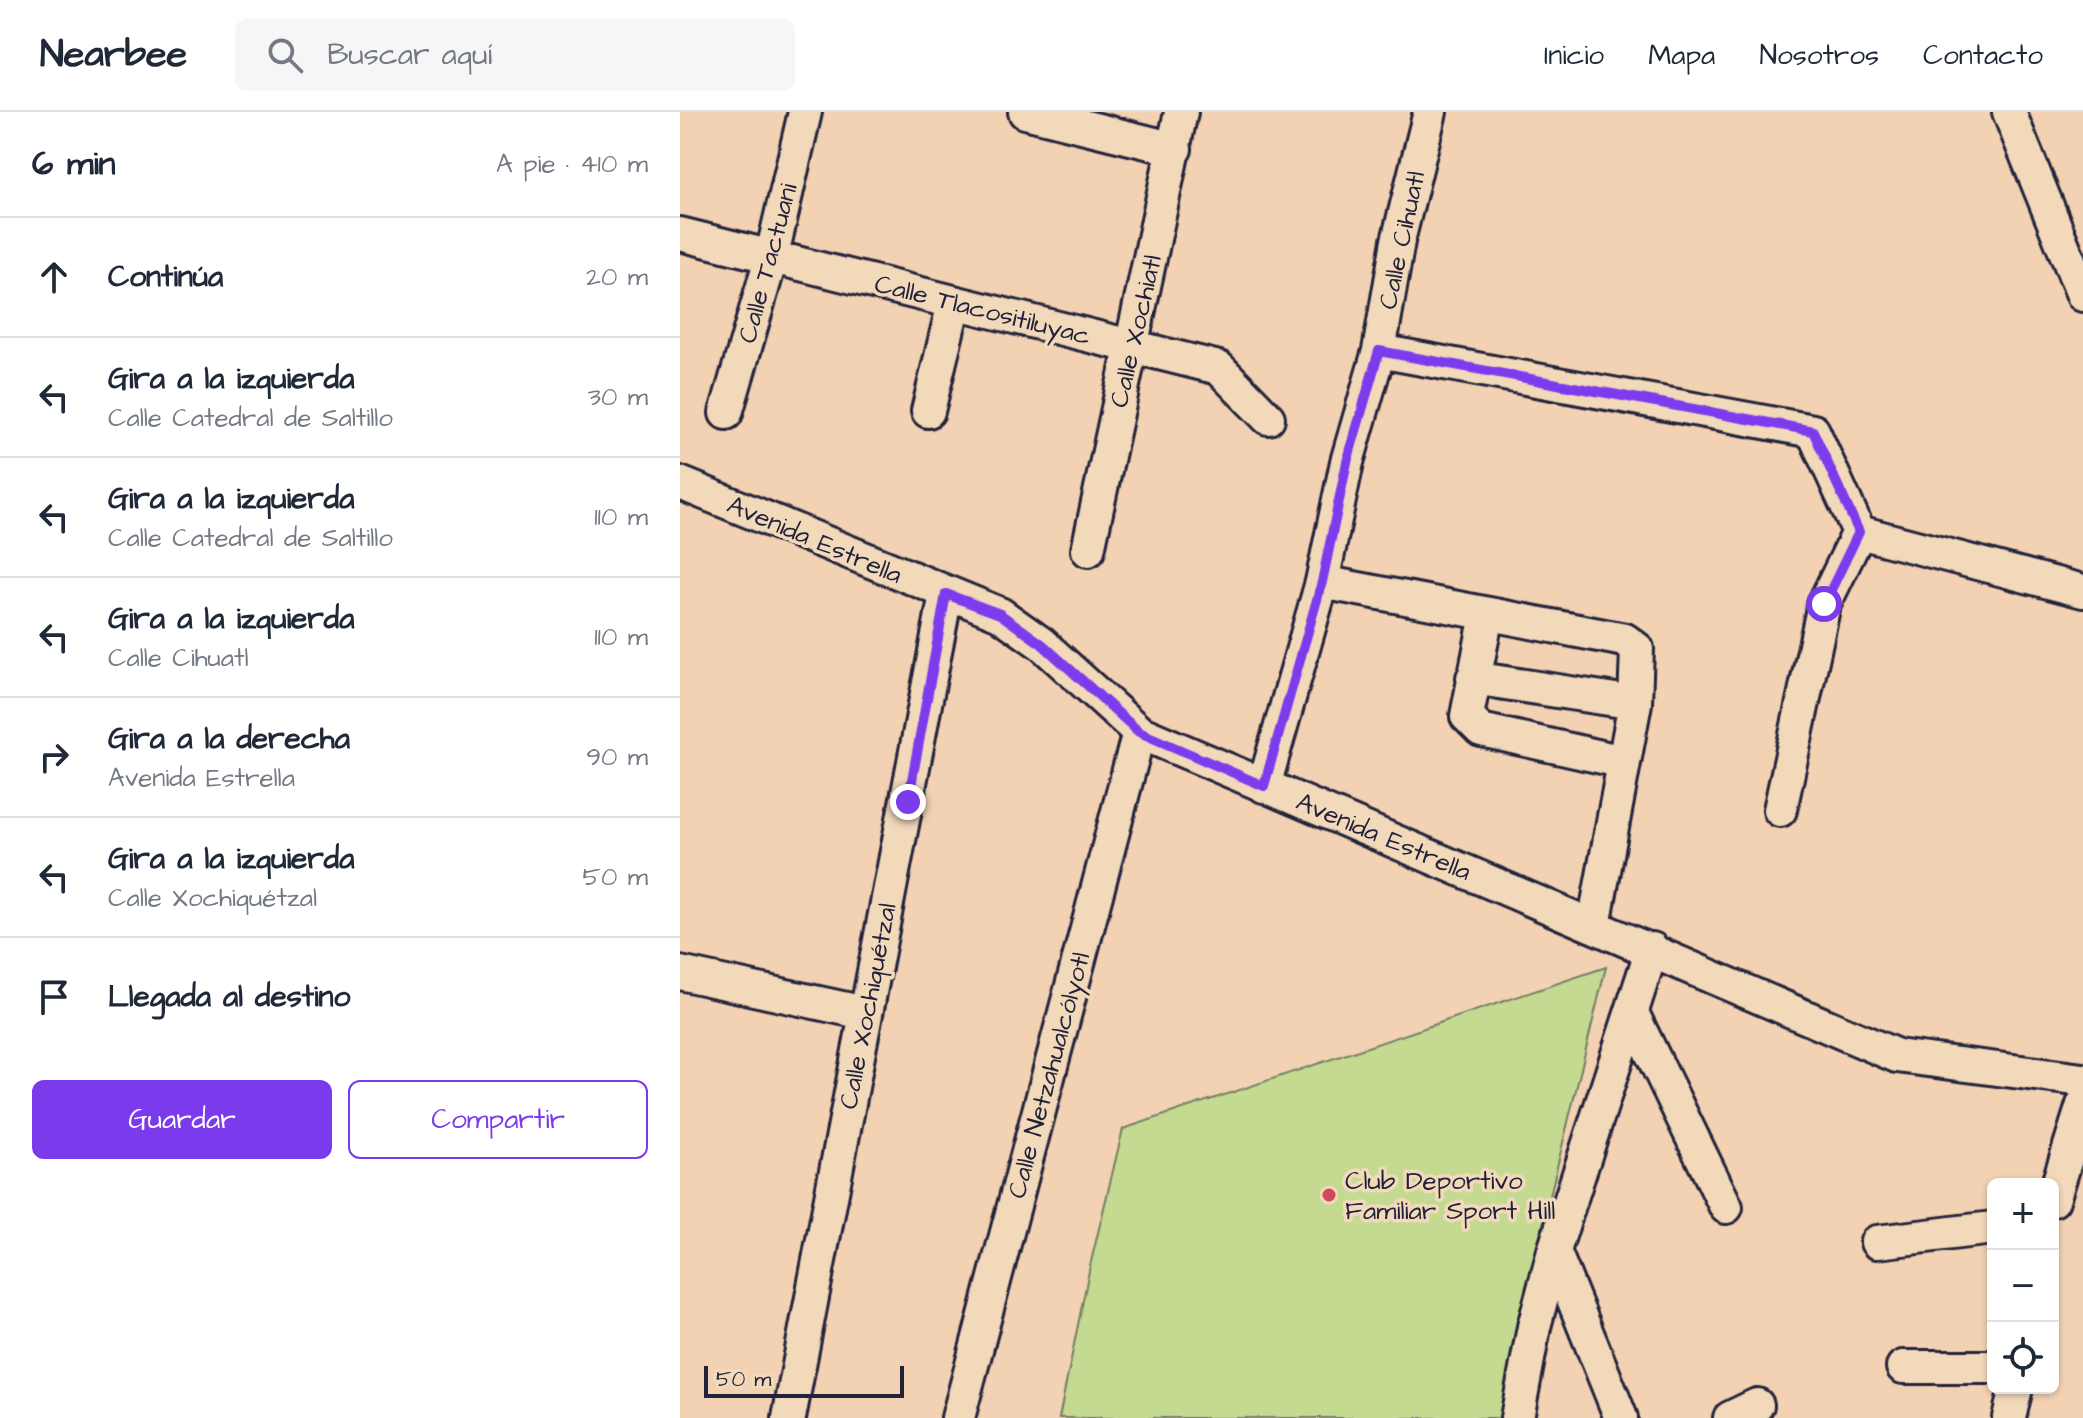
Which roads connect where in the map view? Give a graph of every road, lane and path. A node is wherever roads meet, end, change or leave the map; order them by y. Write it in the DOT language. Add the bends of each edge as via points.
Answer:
graph roads {
  1 [pos="805,112"];
  2 [pos="1025,112"];
  3 [pos="1181,112"];
  4 [pos="1430,112"];
  5 [pos="2009,112"];
  6 [pos="1175,149"];
  7 [pos="680,234"];
  8 [pos="772,255"];
  9 [pos="2079,274"];
  10 [pos="954,303"];
  11 [pos="1133,346"];
  12 [pos="1379,351"];
  13 [pos="928,411"];
  14 [pos="726,413"];
  15 [pos="1268,418"];
  16 [pos="680,483"];
  17 [pos="1859,532"];
  18 [pos="1088,550"];
  19 [pos="1322,582"];
  20 [pos="2083,591"];
  21 [pos="946,594"];
  22 [pos="1487,614"];
  23 [pos="1473,678"];
  24 [pos="1635,703"];
  25 [pos="1139,732"];
  26 [pos="1624,762"];
  27 [pos="1264,786"];
  28 [pos="1780,810"];
  29 [pos="1594,925"];
  30 [pos="1652,949"];
  31 [pos="680,973"];
  32 [pos="865,1013"];
  33 [pos="1632,1013"];
  34 [pos="2083,1080"];
  35 [pos="2083,1105"];
  36 [pos="2059,1181"];
  37 [pos="1726,1207"];
  38 [pos="1987,1229"];
  39 [pos="1877,1242"];
  40 [pos="1554,1251"];
  41 [pos="1903,1367"];
  42 [pos="1987,1367"];
  43 [pos="2015,1394"];
  44 [pos="789,1418"];
  45 [pos="958,1418"];
  46 [pos="1517,1418"];
  47 [pos="1621,1418"];
  48 [pos="2009,1418"];
  1 -- 8 [label="street, Calle Tactuani"];
  2 -- 6 [label="street"];
  3 -- 6 [label="street, Calle Xochiatl"];
  4 -- 12 [label="street, Calle Cihuatl" via="1398,241"];
  5 -- 9 [label="street"];
  6 -- 11 [label="street, Calle Xochiatl"];
  7 -- 8 [label="street, Calle Tlacositiluyac"];
  8 -- 10 [label="street, Calle Tlacositiluyac"];
  8 -- 14 [label="street, Calle Tactuani"];
  10 -- 11 [label="street, Calle Tlacositiluyac"];
  10 -- 13 [label="street"];
  11 -- 15 [label="street, Calle Tlacositiluyac" via="1219,368"];
  11 -- 18 [label="street, Calle Xochiatl"];
  12 -- 17 [label="street" via="1813,431"];
  12 -- 19 [label="street, Calle Cihuatl" via="1347,462"];
  16 -- 21 [label="street, Avenida Estrella"];
  17 -- 20 [label="street"];
  17 -- 28 [label="street" via="1824,604"];
  19 -- 22 [label="street"];
  19 -- 27 [label="street, Calle Cihuatl"];
  21 -- 25 [label="street, Avenida Estrella" via="1000,614 1042,644"];
  21 -- 32 [label="street, Calle Xochiquétzal"];
  22 -- 23 [label="street"];
  22 -- 24 [label="street" via="1625,640 1637,649"];
  23 -- 24 [label="street"];
  23 -- 26 [label="street" via="1467,716 1481,730"];
  24 -- 26 [label="street"];
  25 -- 27 [label="street, Avenida Estrella"];
  25 -- 45 [label="street, Calle Netzahualcólyotl"];
  26 -- 29 [label="street"];
  27 -- 29 [label="street, Avenida Estrella"];
  29 -- 30 [label="street, Avenida Estrella"];
  30 -- 33 [label="street"];
  30 -- 34 [label="street, Avenida Estrella" via="1897,1056"];
  31 -- 32 [label="street"];
  32 -- 44 [label="street, Calle Xochiquétzal"];
  33 -- 37 [label="street"];
  33 -- 40 [label="street"];
  35 -- 36 [label="street"];
  38 -- 39 [label="street"];
  40 -- 46 [label="street"];
  40 -- 47 [label="street"];
  41 -- 42 [label="street"];
  43 -- 48 [label="street"];
}
